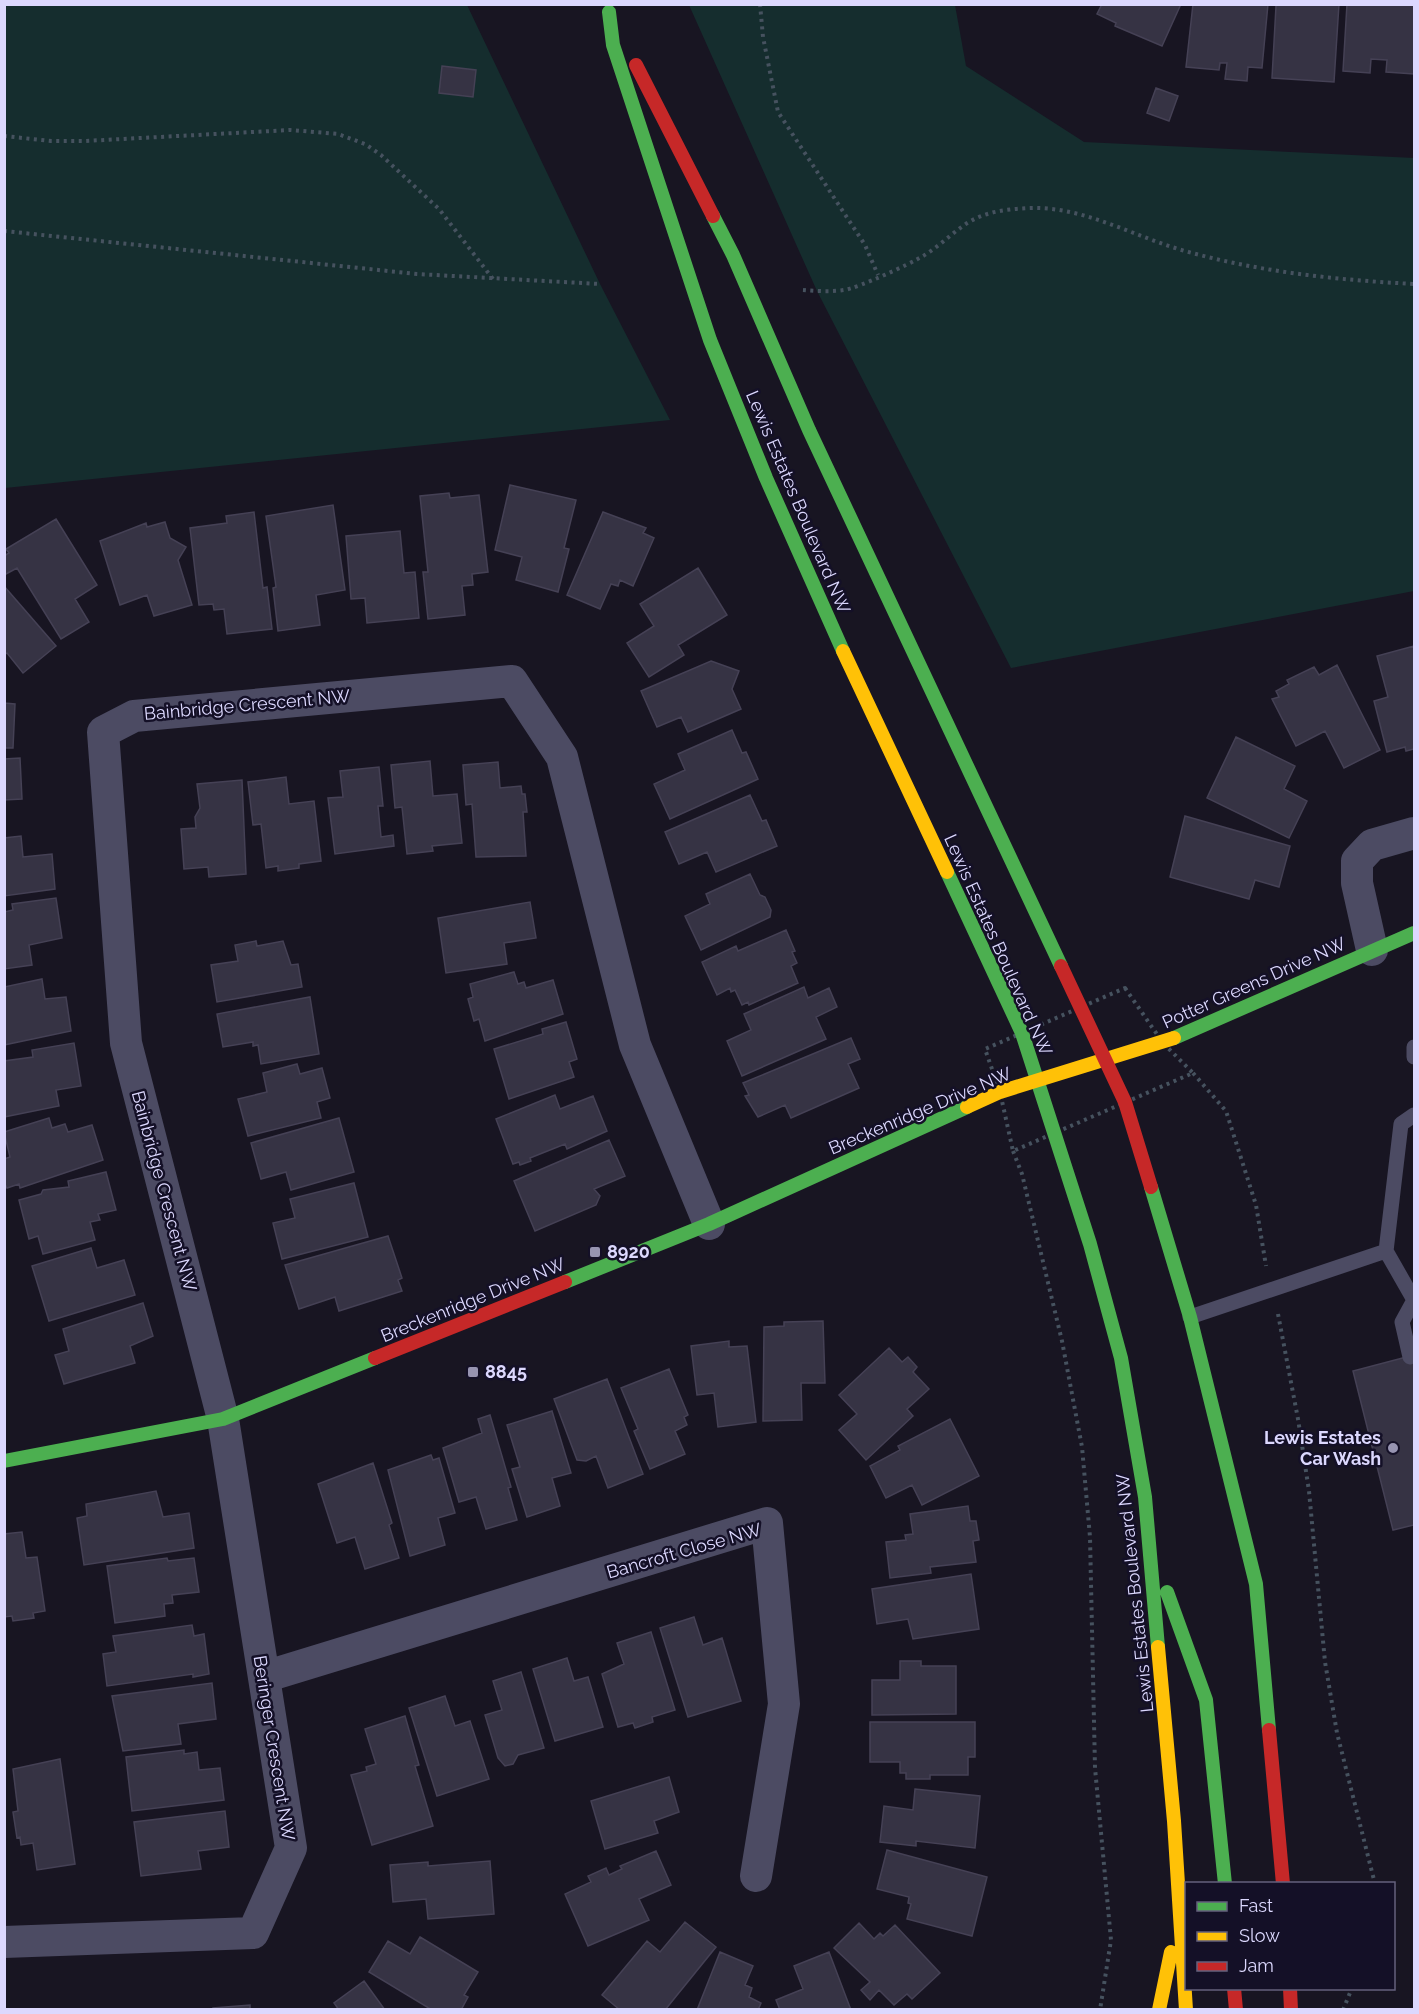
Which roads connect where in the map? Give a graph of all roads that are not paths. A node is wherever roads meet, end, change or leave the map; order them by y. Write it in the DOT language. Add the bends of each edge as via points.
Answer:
graph roads {
  1 [pos="607,8"];
  2 [pos="1414,833"];
  3 [pos="1414,933"];
  4 [pos="1372,950"];
  5 [pos="1414,1047"];
  6 [pos="1414,1057"];
  7 [pos="1106,1059"];
  8 [pos="1038,1081"];
  9 [pos="1414,1115"];
  10 [pos="709,1224"];
  11 [pos="1386,1251"];
  12 [pos="1414,1300"];
  13 [pos="1190,1317"];
  14 [pos="1410,1356"];
  15 [pos="223,1419"];
  16 [pos="4,1461"];
  17 [pos="1152,1551"];
  18 [pos="264,1677"];
  19 [pos="756,1876"];
  20 [pos="1225,1882"];
  21 [pos="1283,1882"];
  22 [pos="1179,1906"];
  23 [pos="4,1942"];
  24 [pos="1234,1990"];
  25 [pos="1290,1990"];
  26 [pos="1159,2010"];
  27 [pos="1186,2010"];
  28 [pos="1236,2010"];
  29 [pos="1291,2010"];
  1 -- 7 [label="main road, Lewis Estates Boulevard NW" via="733,255 809,430"];
  1 -- 8 [label="main road, Lewis Estates Boulevard NW" via="613,45 710,340 850,666 1022,1033"];
  2 -- 4 [label="street" via="1372,845 1358,861 1357,883"];
  3 -- 4 [label="main road, Potter Greens Drive NW"];
  4 -- 7 [label="main road, Potter Greens Drive NW" via="1162,1043"];
  5 -- 6 [label="lane"];
  7 -- 8 [label="main road, Breckenridge Drive NW"];
  7 -- 13 [label="main road, Lewis Estates Boulevard NW" via="1125,1102"];
  8 -- 10 [label="main road, Breckenridge Drive NW" via="1000,1092"];
  8 -- 17 [label="main road, Lewis Estates Boulevard NW" via="1090,1244 1121,1358"];
  9 -- 11 [label="lane" via="1401,1124"];
  10 -- 15 [label="main road, Breckenridge Drive NW"];
  10 -- 15 [label="street, Bainbridge Crescent NW" via="635,1045 562,757 512,681 134,716 104,732 126,1043"];
  11 -- 12 [label="lane"];
  11 -- 13 [label="lane"];
  12 -- 14 [label="lane" via="1402,1322"];
  13 -- 21 [label="main road, Lewis Estates Boulevard NW" via="1256,1584"];
  15 -- 16 [label="main road, Breckenridge Drive NW"];
  15 -- 18 [label="street, Beringer Crescent NW"];
  17 -- 20 [label="main road" via="1206,1700"];
  17 -- 22 [label="main road, Lewis Estates Boulevard NW"];
  18 -- 19 [label="street, Bancroft Close NW" via="767,1524 784,1704"];
  18 -- 23 [label="street, Beringer Crescent NW" via="291,1848 253,1933"];
  22 -- 26 [label="main road"];
  22 -- 27 [label="main road, Lewis Estates Boulevard NW"];
  24 -- 28 [label="main road"];
  25 -- 29 [label="main road"];
}
